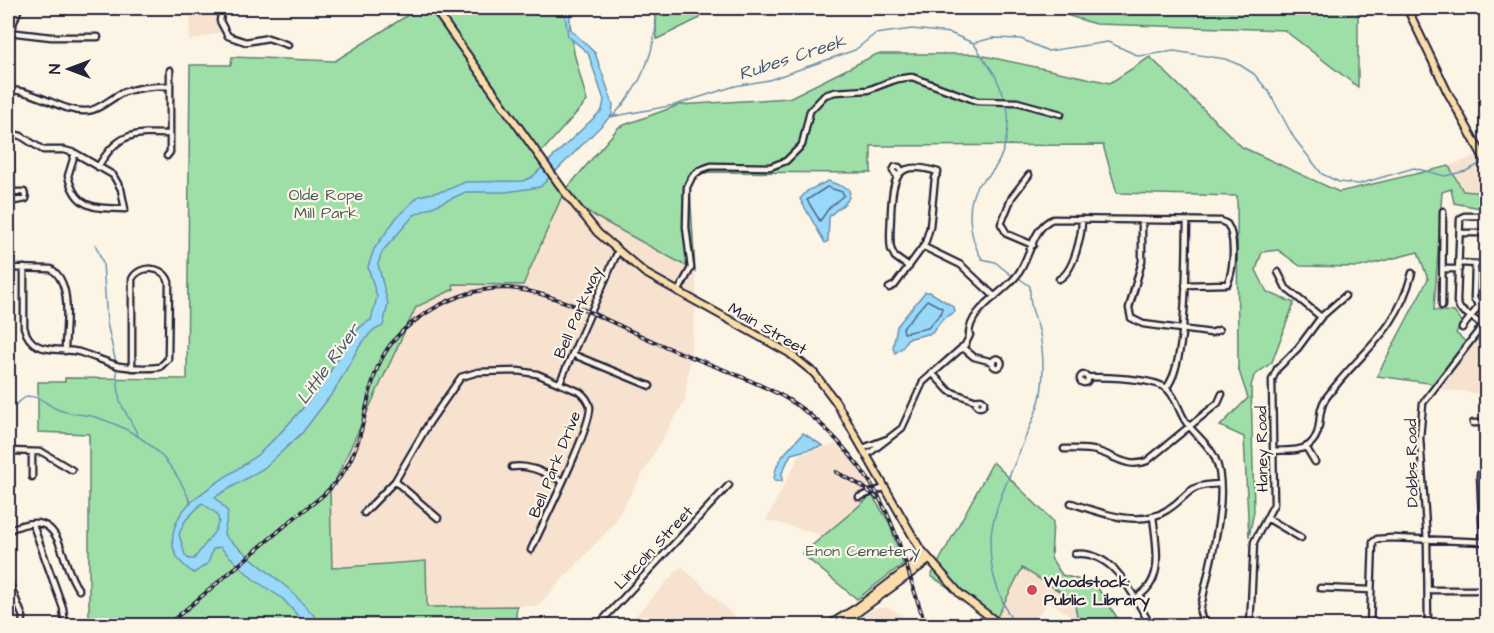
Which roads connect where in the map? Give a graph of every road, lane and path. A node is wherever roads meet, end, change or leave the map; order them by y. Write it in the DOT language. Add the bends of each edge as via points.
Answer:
graph roads {
  1 [pos="19,8"];
  2 [pos="222,8"];
  3 [pos="434,8"];
  4 [pos="1407,8"];
  5 [pos="8,32"];
  6 [pos="98,37"];
  7 [pos="8,38"];
  8 [pos="288,45"];
  9 [pos="170,70"];
  10 [pos="170,86"];
  11 [pos="8,90"];
  12 [pos="1061,114"];
  13 [pos="9,133"];
  14 [pos="170,134"];
  15 [pos="75,153"];
  16 [pos="167,156"];
  17 [pos="1486,162"];
  18 [pos="98,167"];
  19 [pos="1029,175"];
  20 [pos="11,192"];
  21 [pos="1443,211"];
  22 [pos="1486,216"];
  23 [pos="1082,219"];
  24 [pos="1142,220"];
  25 [pos="1187,221"];
  26 [pos="1460,233"];
  27 [pos="1485,233"];
  28 [pos="1033,245"];
  29 [pos="924,247"];
  30 [pos="618,252"];
  31 [pos="1459,266"];
  32 [pos="909,267"];
  33 [pos="8,268"];
  34 [pos="24,268"];
  35 [pos="1444,269"];
  36 [pos="1278,272"];
  37 [pos="1412,273"];
  38 [pos="1059,279"];
  39 [pos="1185,285"];
  40 [pos="889,288"];
  41 [pos="678,292"];
  42 [pos="1345,296"];
  43 [pos="995,297"];
  44 [pos="1486,297"];
  45 [pos="1442,306"];
  46 [pos="1480,306"];
  47 [pos="1321,317"];
  48 [pos="1472,317"];
  49 [pos="1485,323"];
  50 [pos="1462,328"];
  51 [pos="1181,329"];
  52 [pos="1219,330"];
  53 [pos="962,347"];
  54 [pos="65,351"];
  55 [pos="572,354"];
  56 [pos="993,362"];
  57 [pos="132,368"];
  58 [pos="932,373"];
  59 [pos="1088,377"];
  60 [pos="560,382"];
  61 [pos="650,386"];
  62 [pos="1166,388"];
  63 [pos="1222,394"];
  64 [pos="976,401"];
  65 [pos="1473,423"];
  66 [pos="1486,423"];
  67 [pos="1189,427"];
  68 [pos="1306,447"];
  69 [pos="1064,448"];
  70 [pos="8,451"];
  71 [pos="1273,451"];
  72 [pos="32,452"];
  73 [pos="865,452"];
  74 [pos="1315,462"];
  75 [pos="512,467"];
  76 [pos="72,470"];
  77 [pos="1480,474"];
  78 [pos="32,477"];
  79 [pos="395,481"];
  80 [pos="562,481"];
  81 [pos="1220,484"];
  82 [pos="729,485"];
  83 [pos="884,488"];
  84 [pos="859,497"];
  85 [pos="1071,503"];
  86 [pos="364,513"];
  87 [pos="1153,516"];
  88 [pos="438,518"];
  89 [pos="1267,518"];
  90 [pos="33,525"];
  91 [pos="8,531"];
  92 [pos="1301,538"];
  93 [pos="1427,541"];
  94 [pos="1485,542"];
  95 [pos="531,550"];
  96 [pos="1075,554"];
  97 [pos="927,558"];
  98 [pos="8,580"];
  99 [pos="1320,588"];
  100 [pos="79,590"];
  101 [pos="1371,590"];
  102 [pos="1428,590"];
  103 [pos="1486,590"];
  104 [pos="1135,598"];
  105 [pos="22,626"];
  106 [pos="65,626"];
  107 [pos="597,626"];
  108 [pos="827,626"];
  109 [pos="839,626"];
  110 [pos="1002,626"];
  111 [pos="1151,626"];
  112 [pos="1204,626"];
  113 [pos="1250,626"];
  114 [pos="1370,626"];
  115 [pos="1428,626"];
  1 -- 5 [label="street"];
  2 -- 8 [label="street" via="220,21 228,36 246,42 268,38"];
  3 -- 30 [label="main road, Main Street" via="564,191 590,225"];
  4 -- 17 [label="main road"];
  5 -- 6 [label="street"];
  5 -- 7 [label="street"];
  9 -- 10 [label="street"];
  10 -- 11 [label="street" via="125,92 90,111 69,108 21,90"];
  10 -- 14 [label="street"];
  12 -- 41 [label="street" via="1017,102 977,101 912,77 868,90 825,95 810,111 802,145 786,161 770,167 711,166 692,177 687,188 686,227 691,268"];
  13 -- 15 [label="street" via="43,150"];
  13 -- 20 [label="street"];
  14 -- 16 [label="street"];
  14 -- 18 [label="street" via="124,137 106,152"];
  15 -- 18 [label="street"];
  15 -- 18 [label="street" via="68,176 79,199 94,208 125,209 113,175"];
  19 -- 28 [label="street" via="1012,197 1001,224 1007,234"];
  21 -- 35 [label="street"];
  22 -- 26 [label="street" via="1462,217"];
  23 -- 24 [label="street"];
  23 -- 28 [label="street" via="1048,220"];
  23 -- 38 [label="street" via="1080,243 1065,275"];
  24 -- 25 [label="street"];
  24 -- 51 [label="street" via="1142,261 1131,318 1143,324"];
  25 -- 39 [label="street"];
  25 -- 39 [label="street" via="1227,224 1232,244 1227,284"];
  26 -- 27 [label="street"];
  26 -- 31 [label="street"];
  28 -- 43 [label="street" via="1020,272"];
  29 -- 32 [label="street"];
  29 -- 32 [label="street" via="938,172 918,168 902,171 895,167 890,240 895,257"];
  29 -- 43 [label="street" via="961,266"];
  30 -- 41 [label="main road, Main Street"];
  30 -- 55 [label="street, Bell Parkway"];
  31 -- 35 [label="street"];
  31 -- 46 [label="street" via="1477,264 1474,299"];
  31 -- 48 [label="street" via="1457,305"];
  32 -- 40 [label="street"];
  33 -- 34 [label="street"];
  34 -- 54 [label="street" via="25,333 44,350"];
  34 -- 54 [label="street" via="54,271 65,289"];
  35 -- 45 [label="street"];
  36 -- 47 [label="street" via="1286,288"];
  37 -- 68 [label="street" via="1390,327 1324,401 1318,434"];
  39 -- 51 [label="street"];
  41 -- 73 [label="main road, Main Street" via="803,363 823,382"];
  42 -- 47 [label="street, Haney Road"];
  43 -- 53 [label="street" via="976,318"];
  44 -- 46 [label="street"];
  46 -- 48 [label="street"];
  47 -- 71 [label="street, Haney Road" via="1272,380"];
  48 -- 49 [label="street"];
  48 -- 50 [label="street"];
  49 -- 93 [label="street, Dobbs Road" via="1423,403 1420,438"];
  51 -- 52 [label="street" via="1211,333"];
  51 -- 62 [label="street" via="1176,373"];
  53 -- 56 [label="street" via="974,357"];
  53 -- 58 [label="street"];
  54 -- 57 [label="street"];
  55 -- 60 [label="street, Bell Parkway"];
  55 -- 61 [label="street"];
  57 -- 57 [label="street" via="157,368 168,359 169,282 161,270 140,270 132,279"];
  58 -- 64 [label="street" via="949,392"];
  58 -- 73 [label="street" via="923,382 904,424"];
  59 -- 62 [label="street" via="1152,382"];
  60 -- 79 [label="street, Bell Park Drive" via="518,371 478,372 461,377"];
  60 -- 80 [label="street, Bell Park Drive" via="585,396 590,407"];
  62 -- 67 [label="street"];
  63 -- 67 [label="street" via="1218,403"];
  65 -- 66 [label="street"];
  67 -- 69 [label="street" via="1139,464 1130,465 1096,450"];
  67 -- 81 [label="street" via="1215,456"];
  68 -- 71 [label="street"];
  68 -- 74 [label="street"];
  70 -- 72 [label="street"];
  71 -- 89 [label="street, Haney Road" via="1274,504"];
  72 -- 76 [label="street" via="52,456"];
  72 -- 78 [label="street"];
  73 -- 83 [label="main road, Main Street"];
  75 -- 80 [label="street" via="521,465"];
  77 -- 94 [label="street"];
  79 -- 86 [label="street, Bell Park Drive"];
  79 -- 88 [label="street"];
  80 -- 95 [label="street, Bell Park Drive"];
  81 -- 87 [label="street" via="1194,487 1168,510"];
  81 -- 112 [label="street" via="1219,519 1200,612"];
  82 -- 107 [label="street, Lincoln Street"];
  83 -- 84 [label="street"];
  83 -- 97 [label="main road, Main Street"];
  85 -- 87 [label="street" via="1126,518"];
  87 -- 104 [label="street" via="1157,547 1155,579 1145,593"];
  89 -- 92 [label="street"];
  89 -- 113 [label="street, Haney Road" via="1254,542"];
  90 -- 91 [label="street"];
  90 -- 100 [label="street" via="51,530 59,539"];
  90 -- 106 [label="street" via="63,608"];
  93 -- 94 [label="street"];
  93 -- 101 [label="street" via="1418,538 1373,542"];
  93 -- 102 [label="street, Dobbs Road"];
  96 -- 104 [label="street" via="1108,561"];
  97 -- 108 [label="main road"];
  97 -- 109 [label="main road"];
  97 -- 110 [label="main road, Main Street" via="960,594"];
  98 -- 105 [label="street" via="23,617"];
  99 -- 101 [label="street"];
  101 -- 114 [label="street"];
  102 -- 103 [label="street"];
  102 -- 115 [label="street, Dobbs Road"];
  104 -- 111 [label="street"];
}
